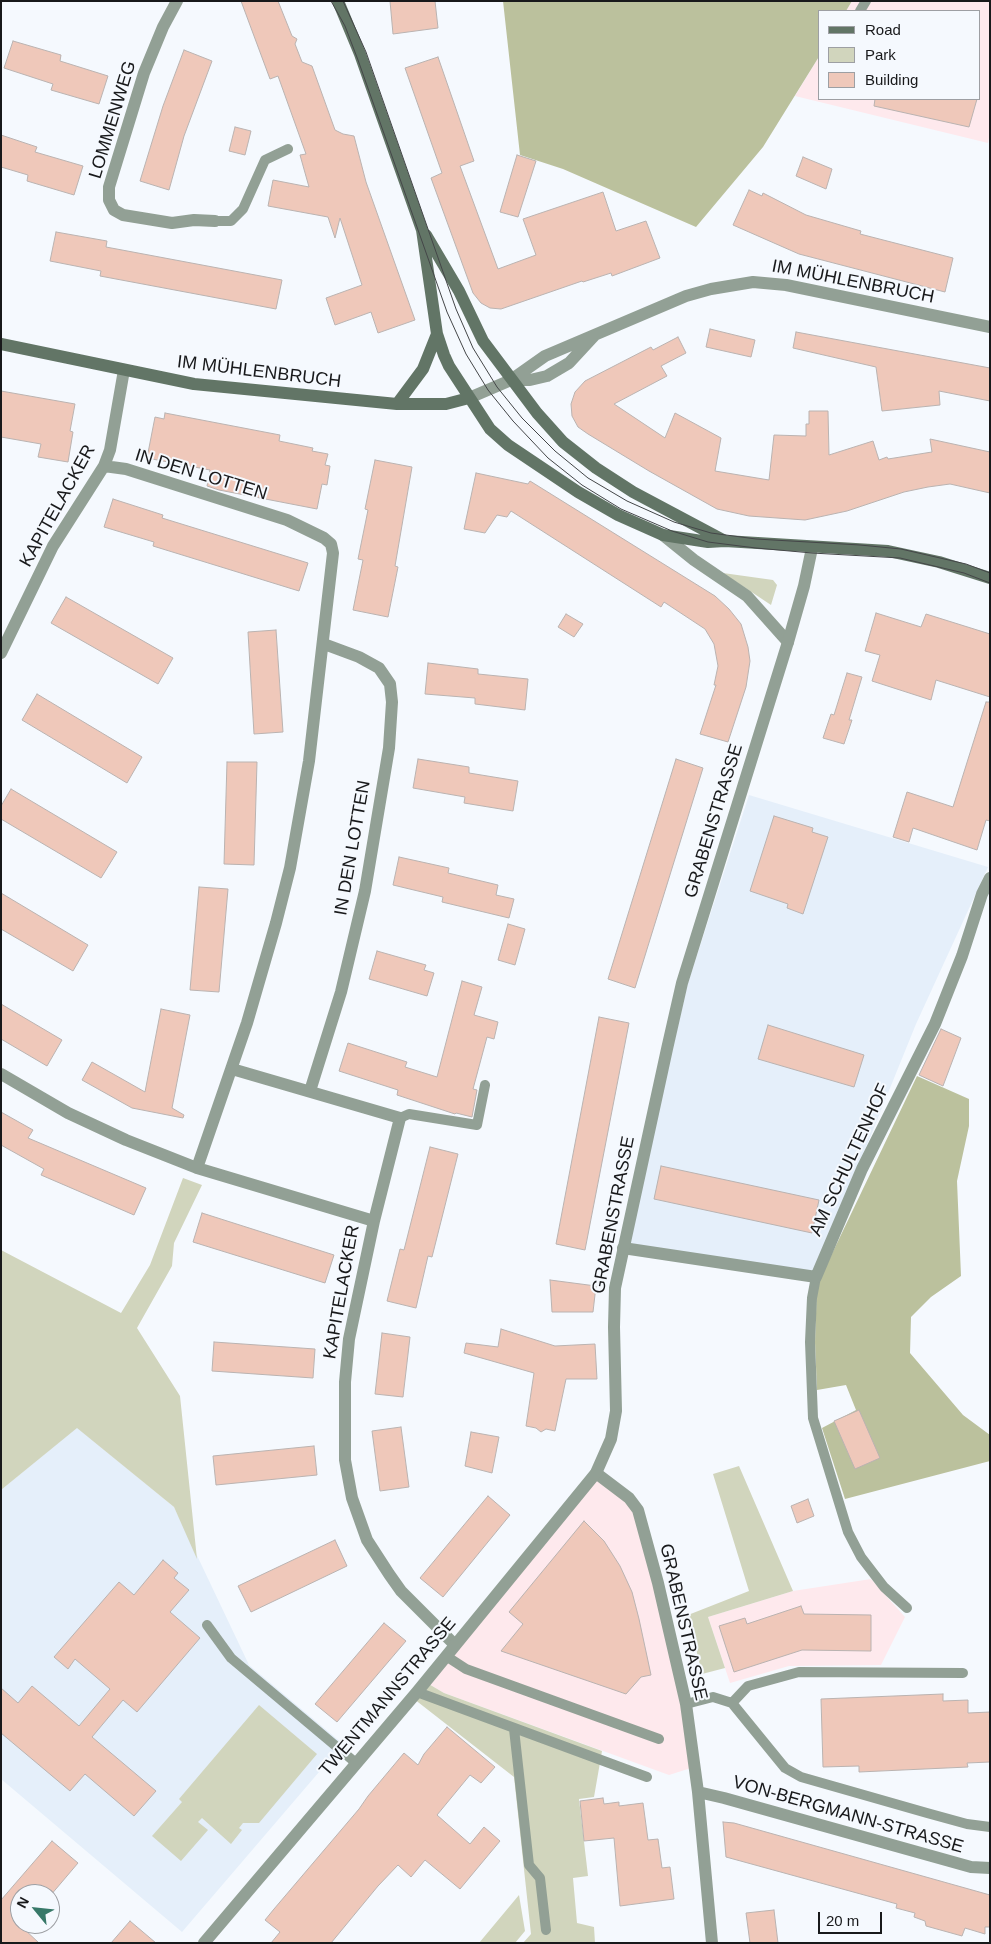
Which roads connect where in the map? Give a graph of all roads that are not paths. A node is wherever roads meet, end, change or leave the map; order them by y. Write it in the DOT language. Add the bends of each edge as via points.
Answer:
graph roads {
  1 [pos="177,1"];
  2 [pos="338,1"];
  3 [pos="288,149"];
  4 [pos="215,221"];
  5 [pos="422,230"];
  6 [pos="990,327"];
  7 [pos="597,333"];
  8 [pos="437,334"];
  9 [pos="1,344"];
  10 [pos="124,370"];
  11 [pos="511,380"];
  12 [pos="469,398"];
  13 [pos="397,404"];
  14 [pos="104,466"];
  15 [pos="663,536"];
  16 [pos="725,541"];
  17 [pos="812,548"];
  18 [pos="990,578"];
  19 [pos="788,642"];
  20 [pos="324,644"];
  21 [pos="1,653"];
  22 [pos="990,878"];
  23 [pos="232,1069"];
  24 [pos="1,1074"];
  25 [pos="486,1085"];
  26 [pos="310,1091"];
  27 [pos="400,1118"];
  28 [pos="196,1168"];
  29 [pos="374,1221"];
  30 [pos="623,1248"];
  31 [pos="816,1277"];
  32 [pos="596,1473"];
  33 [pos="907,1608"];
  34 [pos="207,1625"];
  35 [pos="456,1645"];
  36 [pos="446,1656"];
  37 [pos="964,1673"];
  38 [pos="417,1692"];
  39 [pos="732,1703"];
  40 [pos="686,1704"];
  41 [pos="514,1729"];
  42 [pos="659,1739"];
  43 [pos="356,1763"];
  44 [pos="647,1777"];
  45 [pos="698,1792"];
  46 [pos="990,1828"];
  47 [pos="990,1868"];
  48 [pos="546,1930"];
  49 [pos="204,1943"];
  50 [pos="712,1943"];
  1 -- 4 [label="street, LOMMENWEG" via="144,72 109,187 109,200 114,210 123,215 172,223"];
  2 -- 5 [label="main road"];
  3 -- 4 [label="lane" via="265,160 243,209 231,221"];
  5 -- 8 [label="main road"];
  5 -- 11 [label="main road" via="459,291 483,341"];
  6 -- 7 [label="street, IM MÜHLENBRUCH" via="786,285 753,282 686,296"];
  7 -- 11 [label="street, IM MÜHLENBRUCH" via="545,356"];
  7 -- 11 [label="street, IM MÜHLENBRUCH" via="569,363 547,376"];
  8 -- 12 [label="main road" via="449,366"];
  8 -- 13 [label="main road" via="423,369"];
  9 -- 10 [label="main road, IM MÜHLENBRUCH"];
  10 -- 13 [label="main road, IM MÜHLENBRUCH" via="194,384"];
  10 -- 14 [label="street, KAPITELACKER" via="110,450"];
  11 -- 12 [label="street, IM MÜHLENBRUCH"];
  11 -- 16 [label="main road" via="563,442 596,468 633,492"];
  12 -- 13 [label="main road, IM MÜHLENBRUCH" via="446,404"];
  12 -- 15 [label="main road" via="490,429 508,444 618,515"];
  14 -- 20 [label="street, IN DEN LOTTEN" via="126,469 287,520 324,538 331,544 333,553"];
  14 -- 21 [label="street, KAPITELACKER" via="53,546"];
  15 -- 16 [label="main road"];
  15 -- 19 [label="street" via="747,596"];
  16 -- 17 [label="main road"];
  17 -- 18 [label="main road" via="901,553"];
  17 -- 19 [label="street, GRABENSTRASSE"];
  19 -- 30 [label="street, GRABENSTRASSE" via="682,983"];
  20 -- 23 [label="street, IN DEN LOTTEN" via="309,760 290,868"];
  20 -- 26 [label="street, IN DEN LOTTEN" via="379,668 390,684 392,702 388,748 365,891 341,992"];
  22 -- 31 [label="street, AM SCHULTENHOF" via="935,1024 862,1169"];
  23 -- 26 [label="street"];
  23 -- 28 [label="street, IN DEN LOTTEN"];
  24 -- 28 [label="street, KAPITELACKER" via="68,1113"];
  25 -- 27 [label="lane" via="476,1125 409,1114"];
  26 -- 27 [label="street"];
  27 -- 29 [label="street"];
  28 -- 29 [label="street, KAPITELACKER"];
  29 -- 35 [label="street, KAPITELACKER" via="349,1339 345,1382 345,1460 352,1498 367,1540 388,1574"];
  30 -- 31 [label="street"];
  30 -- 32 [label="street, GRABENSTRASSE" via="615,1288 616,1411 611,1440"];
  31 -- 33 [label="lane" via="810,1342 813,1418 848,1532 861,1557"];
  32 -- 35 [label="street, TWENTMANNSTRASSE"];
  32 -- 40 [label="street, GRABENSTRASSE" via="629,1498 638,1510"];
  34 -- 43 [label="lane" via="232,1658"];
  35 -- 36 [label="street, TWENTMANNSTRASSE"];
  36 -- 38 [label="street, TWENTMANNSTRASSE"];
  36 -- 42 [label="lane" via="466,1669"];
  37 -- 39 [label="lane" via="799,1672 748,1686"];
  38 -- 41 [label="lane"];
  38 -- 43 [label="street, TWENTMANNSTRASSE"];
  39 -- 40 [label="lane" via="713,1697"];
  39 -- 46 [label="lane" via="785,1768 801,1777"];
  40 -- 45 [label="street, GRABENSTRASSE"];
  41 -- 44 [label="lane"];
  41 -- 48 [label="lane" via="529,1865 540,1878"];
  43 -- 49 [label="street, TWENTMANNSTRASSE"];
  45 -- 47 [label="street, VON-BERGMANN-STRASSE" via="971,1867"];
  45 -- 50 [label="street, GRABENSTRASSE"];
}
